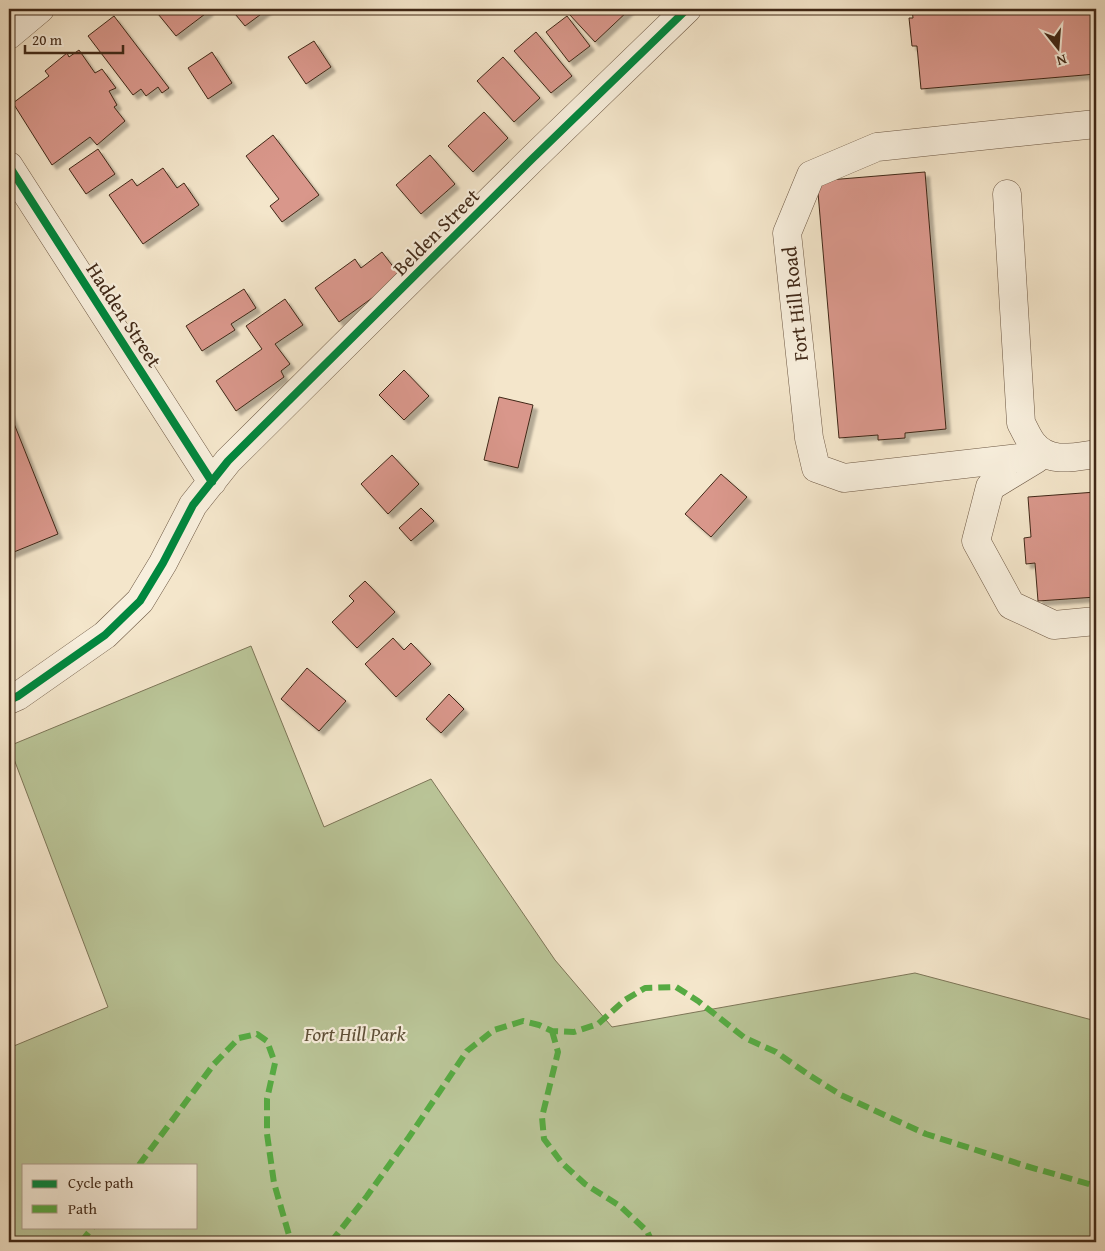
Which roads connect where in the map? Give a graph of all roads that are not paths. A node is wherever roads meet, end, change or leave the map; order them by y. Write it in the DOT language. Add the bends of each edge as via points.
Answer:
graph roads {
  1 [pos="40,9"];
  2 [pos="687,9"];
  3 [pos="9,36"];
  4 [pos="1096,124"];
  5 [pos="9,166"];
  6 [pos="1006,194"];
  7 [pos="1096,454"];
  8 [pos="1044,455"];
  9 [pos="212,482"];
  10 [pos="1096,622"];
  11 [pos="9,700"];
  1 -- 3 [label="street"];
  2 -- 9 [label="street, Belden Street" via="235,454"];
  4 -- 8 [label="street, Fort Hill Road" via="877,147 811,174 787,233 809,438 816,468 844,478"];
  5 -- 9 [label="street, Hadden Street"];
  6 -- 8 [label="street" via="1021,423 1032,444"];
  7 -- 8 [label="street, Fort Hill Road" via="1069,458"];
  8 -- 10 [label="street" via="990,487 976,541 1011,605 1054,625"];
  9 -- 11 [label="street, Belden Street" via="193,505 140,600 105,635"];
}
